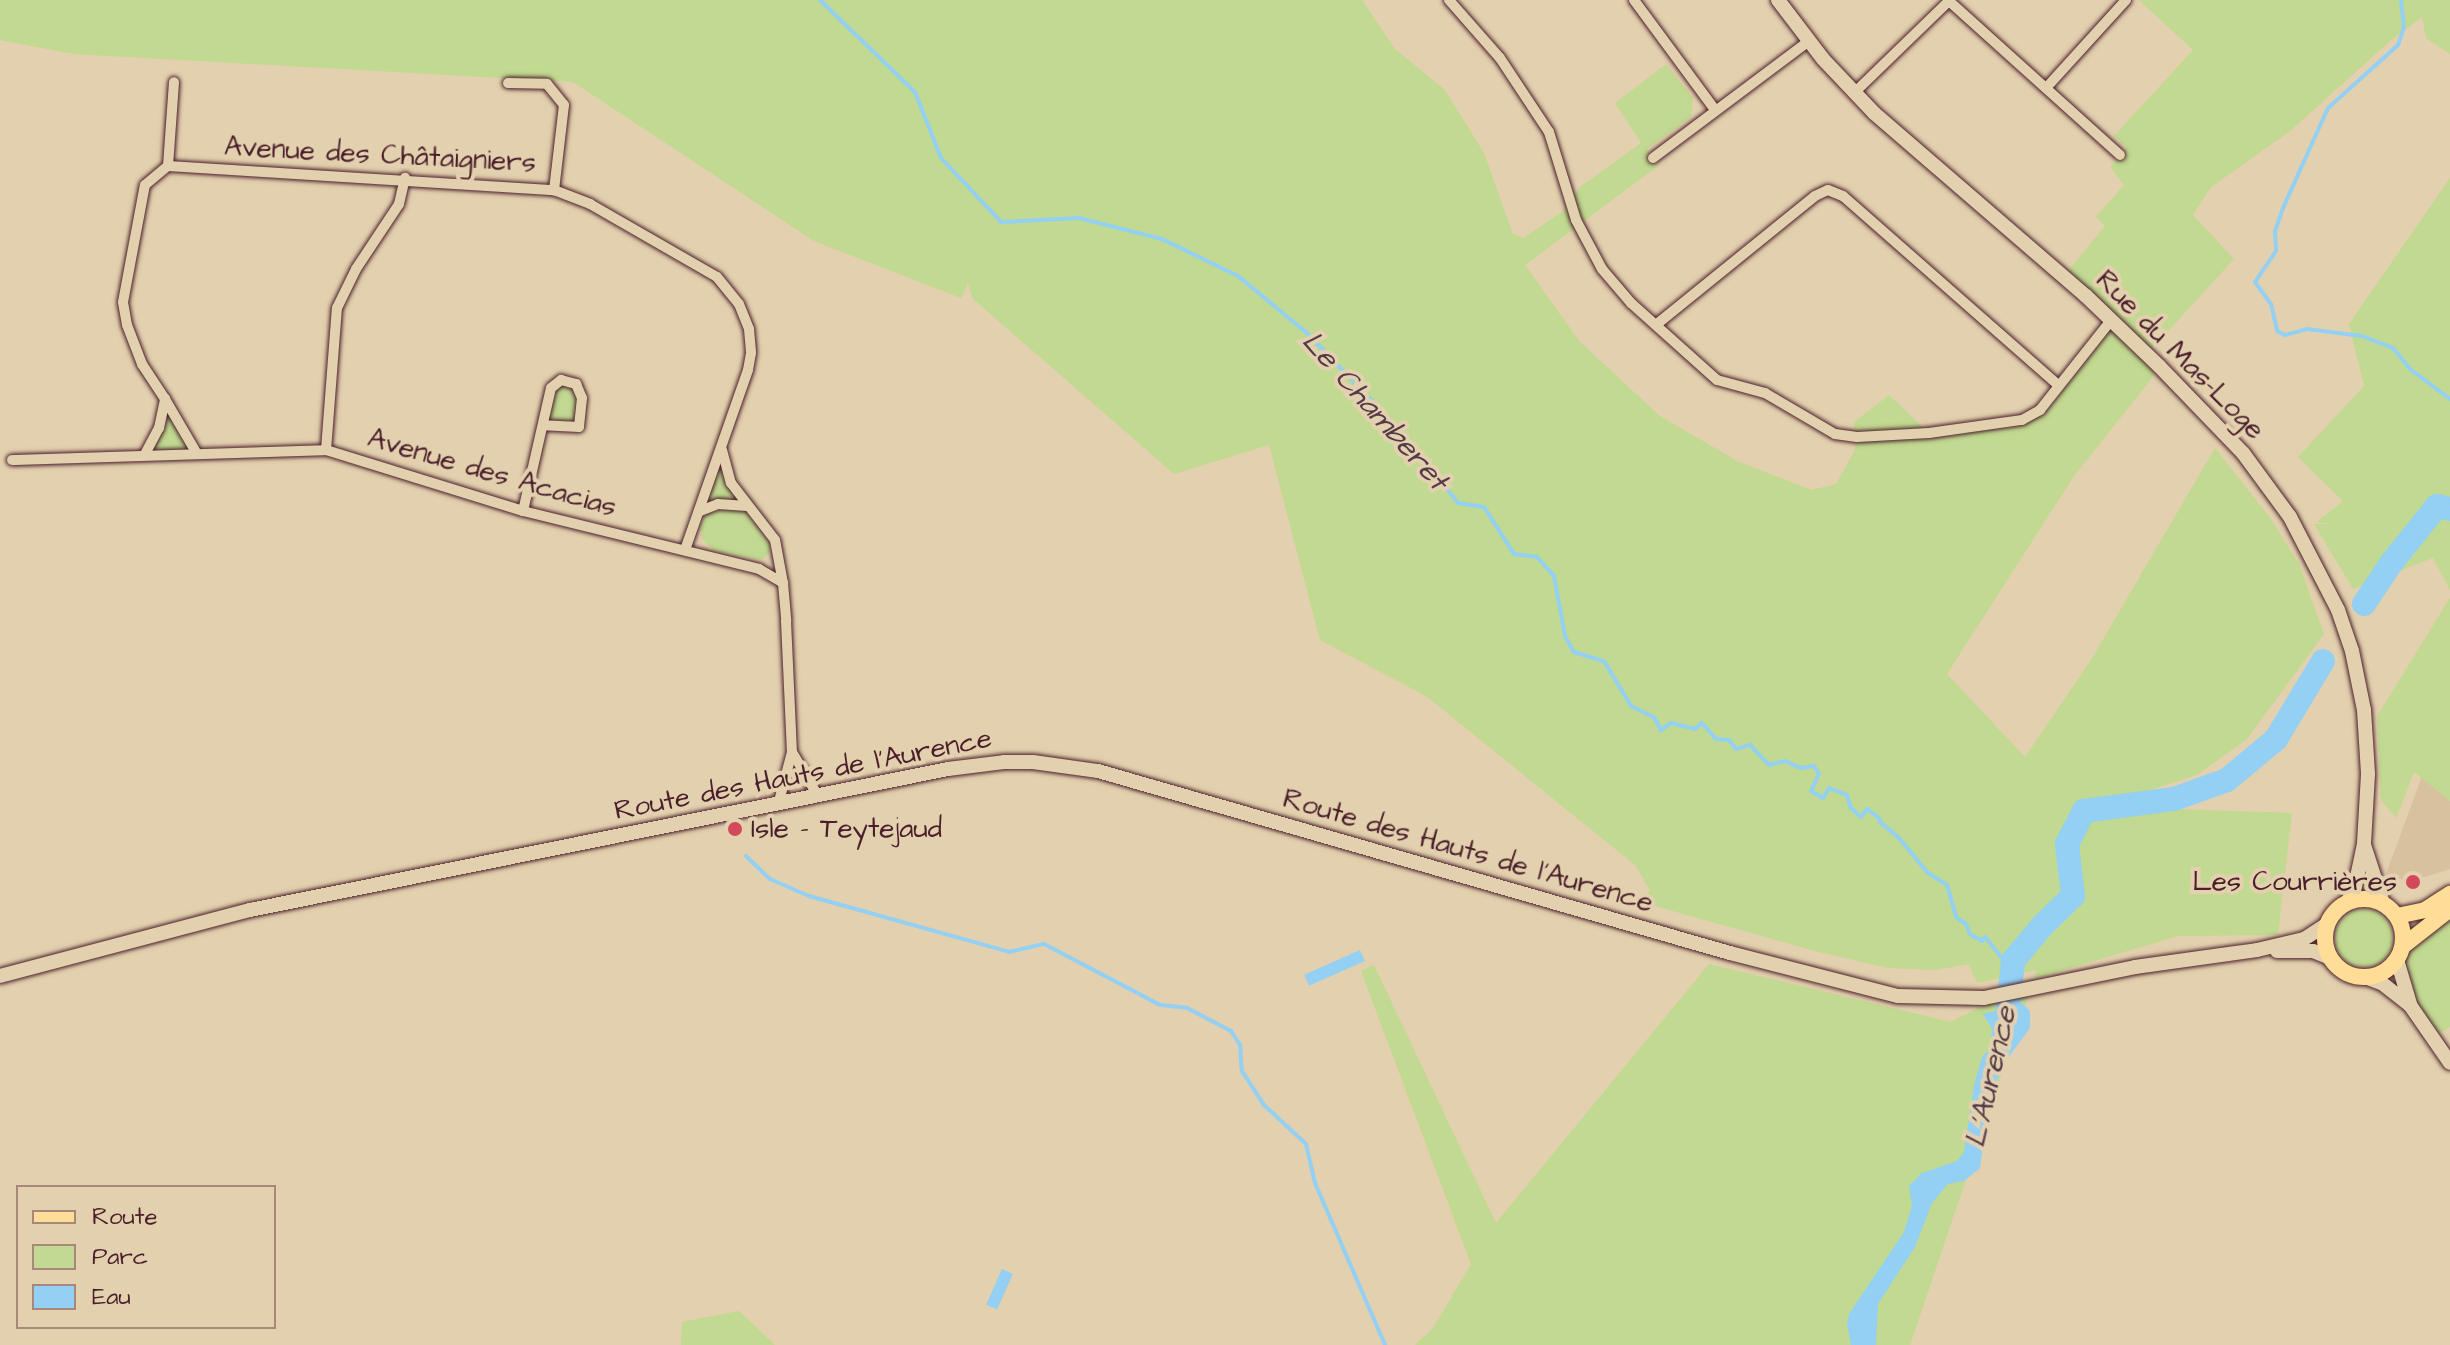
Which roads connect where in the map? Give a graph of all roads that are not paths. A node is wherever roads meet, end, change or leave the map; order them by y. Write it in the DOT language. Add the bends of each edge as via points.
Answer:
graph roads {
  1 [pos="1449,0"];
  2 [pos="1634,0"];
  3 [pos="1778,0"];
  4 [pos="2126,0"];
  5 [pos="1950,1"];
  6 [pos="1809,41"];
  7 [pos="174,82"];
  8 [pos="508,83"];
  9 [pos="2046,88"];
  10 [pos="1854,93"];
  11 [pos="1715,110"];
  12 [pos="2120,155"];
  13 [pos="1653,158"];
  14 [pos="168,166"];
  15 [pos="405,178"];
  16 [pos="554,190"];
  17 [pos="2112,319"];
  18 [pos="1657,324"];
  19 [pos="2058,385"];
  20 [pos="165,399"];
  21 [pos="544,425"];
  22 [pos="722,448"];
  23 [pos="326,450"];
  24 [pos="196,452"];
  25 [pos="145,454"];
  26 [pos="12,460"];
  27 [pos="747,506"];
  28 [pos="523,511"];
  29 [pos="700,511"];
  30 [pos="685,550"];
  31 [pos="783,583"];
  32 [pos="792,752"];
  33 [pos="818,796"];
  34 [pos="778,805"];
  35 [pos="2364,844"];
  36 [pos="2450,894"];
  37 [pos="2347,902"];
  38 [pos="2383,903"];
  39 [pos="2450,909"];
  40 [pos="2397,916"];
  41 [pos="2327,924"];
  42 [pos="2257,950"];
  43 [pos="2400,953"];
  44 [pos="2330,958"];
  45 [pos="0,976"];
  46 [pos="2365,977"];
  47 [pos="2410,1005"];
  48 [pos="2450,1063"];
  1 -- 18 [label="street" via="1500,58 1549,132 1576,220 1602,269"];
  2 -- 11 [label="street"];
  3 -- 6 [label="main road, Rue du Mas-Loge"];
  4 -- 9 [label="street"];
  5 -- 9 [label="street"];
  5 -- 10 [label="street"];
  6 -- 10 [label="main road, Rue du Mas-Loge"];
  6 -- 11 [label="street"];
  7 -- 14 [label="street"];
  8 -- 16 [label="street" via="547,84 564,105"];
  9 -- 12 [label="street"];
  10 -- 17 [label="main road, Rue du Mas-Loge"];
  11 -- 13 [label="street"];
  14 -- 15 [label="street, Avenue des Châtaigniers"];
  14 -- 20 [label="street" via="145,185 123,302 142,364"];
  15 -- 16 [label="street, Avenue des Châtaigniers"];
  15 -- 23 [label="street" via="399,204 337,308"];
  16 -- 22 [label="street, Avenue des Châtaigniers" via="590,204 717,277 739,304 751,353"];
  17 -- 19 [label="street"];
  17 -- 35 [label="main road, Rue du Mas-Loge" via="2243,453 2290,517 2326,582 2352,651 2364,710"];
  18 -- 19 [label="street" via="1717,380 1765,393 1846,436 1905,435 2022,420 2040,410"];
  18 -- 19 [label="street" via="1828,190 1843,196"];
  20 -- 24 [label="street"];
  20 -- 25 [label="street" via="159,428"];
  21 -- 21 [label="street" via="551,388 561,380 576,384 582,398 579,427"];
  21 -- 28 [label="street"];
  22 -- 27 [label="street" via="731,483"];
  22 -- 29 [label="street, Avenue des Châtaigniers"];
  23 -- 24 [label="street, Avenue des Acacias"];
  23 -- 28 [label="street, Avenue des Acacias"];
  24 -- 25 [label="street, Avenue des Acacias"];
  25 -- 26 [label="street, Avenue des Acacias"];
  27 -- 29 [label="street" via="718,504"];
  27 -- 31 [label="street" via="775,540"];
  28 -- 30 [label="street, Avenue des Acacias"];
  29 -- 30 [label="street, Avenue des Châtaigniers"];
  30 -- 31 [label="street, Avenue des Acacias" via="759,569"];
  31 -- 32 [label="street"];
  32 -- 33 [label="street"];
  32 -- 34 [label="street"];
  33 -- 34 [label="main road, Route des Hauts de l'Aurence"];
  33 -- 42 [label="main road, Route des Hauts de l'Aurence" via="1004,762 1098,771 1865,990 1939,999 1984,998 2135,967"];
  34 -- 45 [label="main road, Route des Hauts de l'Aurence" via="250,910"];
  35 -- 37 [label="main road, Rue du Mas-Loge"];
  35 -- 38 [label="main road, Rue du Mas-Loge"];
  36 -- 40 [label="main road" via="2425,910"];
  37 -- 38 [label="main road"];
  37 -- 41 [label="main road"];
  38 -- 40 [label="main road"];
  39 -- 43 [label="main road"];
  40 -- 43 [label="main road"];
  41 -- 42 [label="main road" via="2304,939"];
  41 -- 44 [label="main road"];
  42 -- 44 [label="main road" via="2313,951"];
  43 -- 46 [label="main road" via="2388,969"];
  43 -- 47 [label="main road"];
  44 -- 46 [label="main road" via="2345,972"];
  46 -- 47 [label="main road"];
  47 -- 48 [label="main road"];
}
